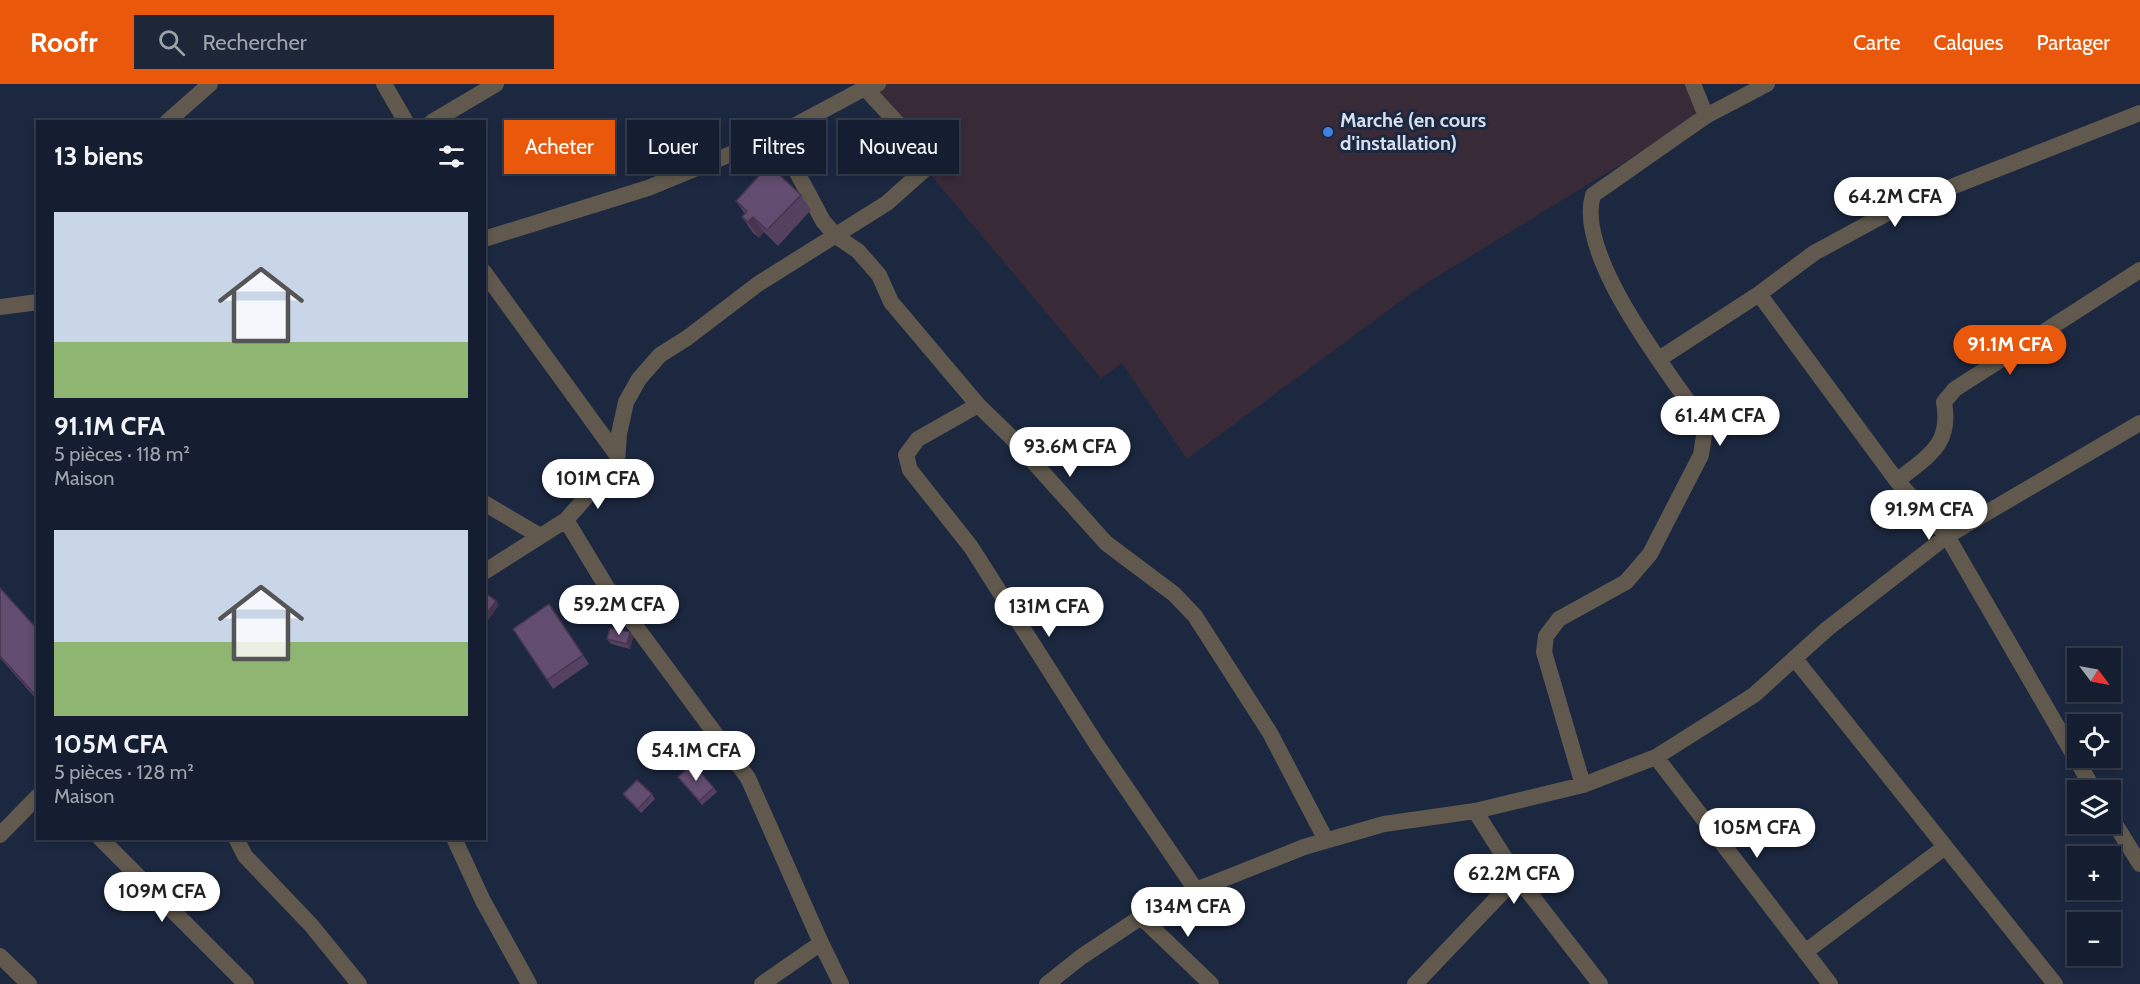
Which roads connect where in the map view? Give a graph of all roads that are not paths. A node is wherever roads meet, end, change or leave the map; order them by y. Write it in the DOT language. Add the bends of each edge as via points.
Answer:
graph roads {
  1 [pos="210,84"];
  2 [pos="384,84"];
  3 [pos="496,84"];
  4 [pos="1693,84"];
  5 [pos="1767,84"];
  6 [pos="872,86"];
  7 [pos="2140,113"];
  8 [pos="1706,116"];
  9 [pos="169,120"];
  10 [pos="405,120"];
  11 [pos="435,120"];
  12 [pos="806,120"];
  13 [pos="731,154"];
  14 [pos="799,174"];
  15 [pos="836,236"];
  16 [pos="486,238"];
  17 [pos="2140,270"];
  18 [pos="486,275"];
  19 [pos="1759,294"];
  20 [pos="36,302"];
  21 [pos="0,307"];
  22 [pos="1659,359"];
  23 [pos="978,405"];
  24 [pos="2140,423"];
  25 [pos="617,455"];
  26 [pos="1897,481"];
  27 [pos="486,504"];
  28 [pos="566,520"];
  29 [pos="540,536"];
  30 [pos="1947,536"];
  31 [pos="486,571"];
  32 [pos="1795,659"];
  33 [pos="1656,756"];
  34 [pos="2088,780"];
  35 [pos="1583,785"];
  36 [pos="36,798"];
  37 [pos="1475,811"];
  38 [pos="2121,834"];
  39 [pos="0,835"];
  40 [pos="102,840"];
  41 [pos="237,840"];
  42 [pos="455,840"];
  43 [pos="1326,840"];
  44 [pos="1945,848"];
  45 [pos="2140,864"];
  46 [pos="1517,877"];
  47 [pos="1196,890"];
  48 [pos="1141,917"];
  49 [pos="821,943"];
  50 [pos="1805,952"];
  51 [pos="0,956"];
  52 [pos="29,984"];
  53 [pos="246,984"];
  54 [pos="358,984"];
  55 [pos="529,984"];
  56 [pos="762,984"];
  57 [pos="841,984"];
  58 [pos="1047,984"];
  59 [pos="1210,984"];
  60 [pos="1415,984"];
  61 [pos="1600,984"];
  62 [pos="1830,984"];
  63 [pos="2055,984"];
  1 -- 9 [label="street"];
  2 -- 10 [label="street"];
  3 -- 11 [label="street"];
  4 -- 8 [label="street"];
  5 -- 8 [label="street"];
  6 -- 12 [label="street"];
  6 -- 15 [label="street" via="933,162 887,203"];
  7 -- 19 [label="street" via="1895,209 1814,253"];
  8 -- 22 [label="street" via="1593,195 1588,210 1615,291"];
  13 -- 16 [label="street" via="648,188"];
  14 -- 15 [label="street"];
  15 -- 23 [label="street" via="858,251 879,275 891,302"];
  15 -- 25 [label="street" via="758,284 660,355 626,402"];
  17 -- 26 [label="street" via="1955,389 1944,402 1948,423 1943,438"];
  18 -- 25 [label="street"];
  19 -- 22 [label="street"];
  19 -- 26 [label="street"];
  20 -- 21 [label="street"];
  22 -- 35 [label="street" via="1699,417 1704,435 1701,455 1650,554 1626,582 1560,619 1546,636 1544,652"];
  23 -- 43 [label="street" via="1106,543 1174,594 1195,616 1270,733"];
  23 -- 47 [label="street" via="918,439 906,455 910,470 971,547"];
  24 -- 30 [label="street"];
  25 -- 28 [label="street" via="617,462"];
  26 -- 30 [label="street"];
  27 -- 29 [label="street"];
  28 -- 29 [label="street"];
  28 -- 49 [label="street" via="606,586 748,778"];
  29 -- 31 [label="street"];
  30 -- 32 [label="street" via="1827,629"];
  30 -- 34 [label="street"];
  32 -- 33 [label="street" via="1754,695"];
  32 -- 44 [label="street"];
  33 -- 35 [label="street"];
  33 -- 50 [label="street"];
  35 -- 37 [label="street"];
  36 -- 39 [label="street"];
  37 -- 43 [label="street" via="1384,824"];
  37 -- 46 [label="street"];
  38 -- 45 [label="street"];
  40 -- 53 [label="street"];
  41 -- 54 [label="street" via="245,856 311,925"];
  42 -- 55 [label="street"];
  43 -- 47 [label="street"];
  44 -- 50 [label="street"];
  44 -- 63 [label="street"];
  46 -- 60 [label="street"];
  46 -- 61 [label="street"];
  47 -- 48 [label="street"];
  48 -- 58 [label="street"];
  48 -- 59 [label="street"];
  49 -- 56 [label="street"];
  49 -- 57 [label="street"];
  50 -- 62 [label="street"];
  51 -- 52 [label="street"];
}
